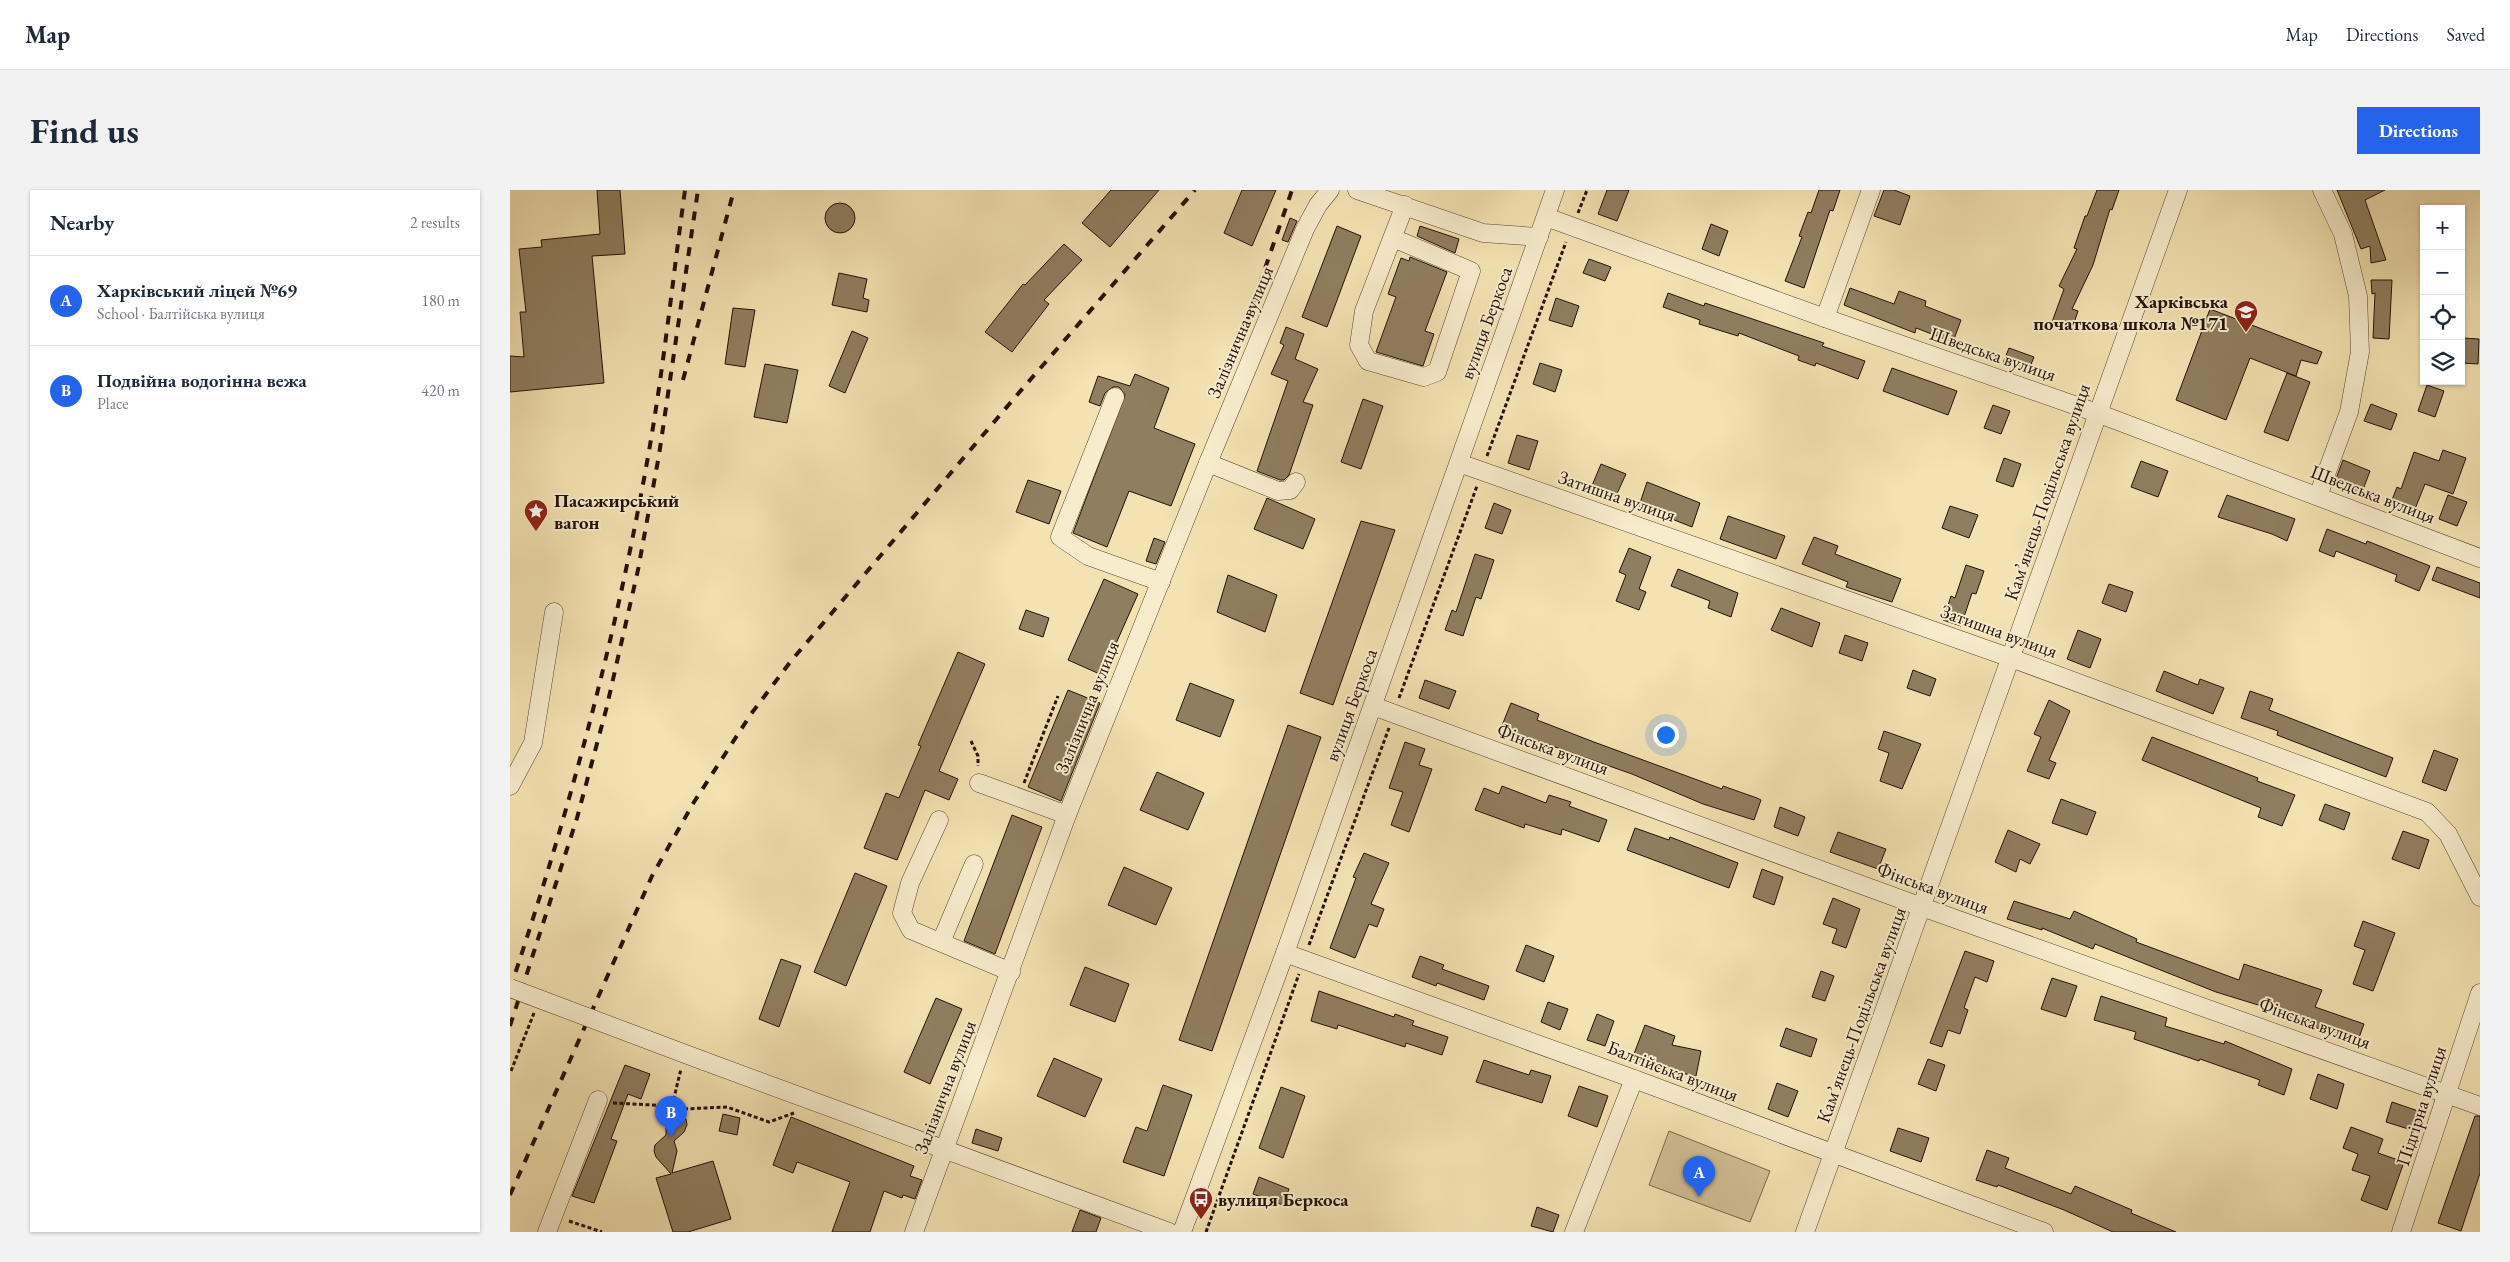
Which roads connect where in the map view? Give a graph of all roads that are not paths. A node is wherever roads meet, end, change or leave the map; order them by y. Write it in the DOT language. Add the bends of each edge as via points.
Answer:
graph roads {
  1 [pos="1330,190"];
  2 [pos="1357,190"];
  3 [pos="1555,190"];
  4 [pos="1870,190"];
  5 [pos="2178,190"];
  6 [pos="2322,190"];
  7 [pos="1405,205"];
  8 [pos="1546,217"];
  9 [pos="1539,237"];
  10 [pos="1393,238"];
  11 [pos="1825,318"];
  12 [pos="1115,397"];
  13 [pos="2097,413"];
  14 [pos="1208,463"];
  15 [pos="1459,463"];
  16 [pos="1296,482"];
  17 [pos="2318,496"];
  18 [pos="2480,558"];
  19 [pos="1161,582"];
  20 [pos="554,612"];
  21 [pos="2011,658"];
  22 [pos="1373,706"];
  23 [pos="979,783"];
  24 [pos="510,786"];
  25 [pos="1067,815"];
  26 [pos="939,820"];
  27 [pos="974,864"];
  28 [pos="2480,897"];
  29 [pos="1922,907"];
  30 [pos="941,942"];
  31 [pos="1285,953"];
  32 [pos="1011,972"];
  33 [pos="510,988"];
  34 [pos="2480,993"];
  35 [pos="1634,1079"];
  36 [pos="2448,1093"];
  37 [pos="598,1100"];
  38 [pos="2480,1106"];
  39 [pos="943,1150"];
  40 [pos="1833,1155"];
  41 [pos="550,1224"];
  42 [pos="2026,1229"];
  43 [pos="914,1232"];
  44 [pos="1169,1232"];
  45 [pos="1182,1232"];
  46 [pos="1574,1232"];
  47 [pos="1805,1232"];
  48 [pos="2044,1232"];
  49 [pos="2401,1232"];
  1 -- 14 [label="street, Залізнична вулиця" via="1305,229"];
  2 -- 7 [label="street"];
  3 -- 8 [label="street, вулиця Беркоса"];
  4 -- 11 [label="street"];
  5 -- 13 [label="street, Кам’янець-Подільська вулиця"];
  6 -- 17 [label="street" via="2343,234 2358,296 2360,352 2350,412"];
  7 -- 9 [label="street" via="1483,232"];
  7 -- 10 [label="street"];
  8 -- 9 [label="street, вулиця Беркоса"];
  8 -- 11 [label="street, Шведська вулиця"];
  9 -- 15 [label="street, вулиця Беркоса"];
  10 -- 10 [label="street" via="1472,271 1437,372 1424,377 1368,361 1359,345 1364,311"];
  11 -- 13 [label="street, Шведська вулиця"];
  12 -- 19 [label="street" via="1060,537 1088,556"];
  13 -- 17 [label="street, Шведська вулиця"];
  13 -- 21 [label="street, Кам’янець-Подільська вулиця"];
  14 -- 16 [label="street" via="1278,491 1290,490"];
  14 -- 19 [label="street, Залізнична вулиця"];
  15 -- 21 [label="street, Затишна вулиця"];
  15 -- 22 [label="street, вулиця Беркоса"];
  17 -- 18 [label="street, Шведська вулиця"];
  19 -- 25 [label="street, Залізнична вулиця"];
  20 -- 24 [label="street" via="533,743"];
  21 -- 28 [label="street, Затишна вулиця" via="2427,812 2448,834"];
  21 -- 29 [label="street, Кам’янець-Подільська вулиця"];
  22 -- 29 [label="street, Фінська вулиця"];
  22 -- 31 [label="street, вулиця Беркоса"];
  23 -- 25 [label="street"];
  25 -- 32 [label="street, Залізнична вулиця"];
  26 -- 30 [label="street" via="910,883 902,913 911,930"];
  27 -- 30 [label="street"];
  29 -- 36 [label="street, Фінська вулиця"];
  29 -- 40 [label="street, Кам’янець-Подільська вулиця"];
  30 -- 32 [label="street"];
  31 -- 35 [label="street, Балтійська вулиця"];
  31 -- 45 [label="street, вулиця Беркоса"];
  32 -- 39 [label="street, Залізнична вулиця"];
  33 -- 39 [label="street, bridge"];
  34 -- 36 [label="street, Підгірна вулиця"];
  35 -- 40 [label="street, Балтійська вулиця"];
  35 -- 46 [label="street"];
  36 -- 38 [label="street, Фінська вулиця"];
  36 -- 49 [label="street, Підгірна вулиця"];
  37 -- 41 [label="street"];
  39 -- 43 [label="street, Залізнична вулиця"];
  39 -- 44 [label="street"];
  40 -- 42 [label="street, Балтійська вулиця"];
  40 -- 47 [label="street, Кам’янець-Подільська вулиця"];
  42 -- 48 [label="street, Балтійська вулиця"];
}
